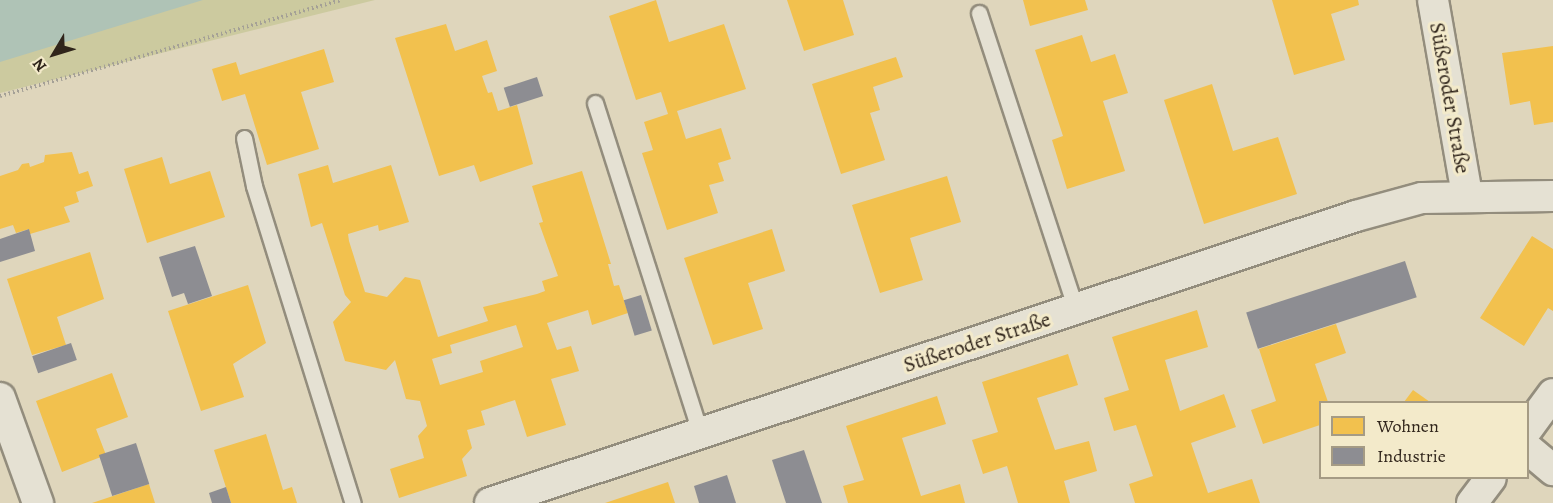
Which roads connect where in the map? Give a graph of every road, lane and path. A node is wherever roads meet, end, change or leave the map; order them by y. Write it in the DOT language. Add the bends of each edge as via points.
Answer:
graph roads {
  1 [pos="342,0"];
  2 [pos="1433,0"];
  3 [pos="979,13"];
  4 [pos="0,96"];
  5 [pos="595,103"];
  6 [pos="244,138"];
  7 [pos="1467,195"];
  8 [pos="1553,196"];
  9 [pos="1076,310"];
  10 [pos="1553,394"];
  11 [pos="0,398"];
  12 [pos="1529,425"];
  13 [pos="700,433"];
  14 [pos="1529,451"];
  15 [pos="1553,470"];
  16 [pos="1490,479"];
  17 [pos="38,503"];
  18 [pos="353,503"];
  19 [pos="490,503"];
  20 [pos="1472,503"];
  1 -- 4 [label="path"];
  2 -- 7 [label="street, Süßeroder Straße"];
  3 -- 9 [label="lane"];
  5 -- 13 [label="lane"];
  6 -- 18 [label="lane" via="254,186"];
  7 -- 8 [label="street, Süßeroder Straße"];
  7 -- 9 [label="street, Süßeroder Straße" via="1422,198 1356,216"];
  9 -- 13 [label="street, Süßeroder Straße"];
  10 -- 12 [label="street"];
  11 -- 17 [label="street"];
  13 -- 19 [label="street, Süßeroder Straße"];
  14 -- 15 [label="street"];
  16 -- 20 [label="street"];
}
